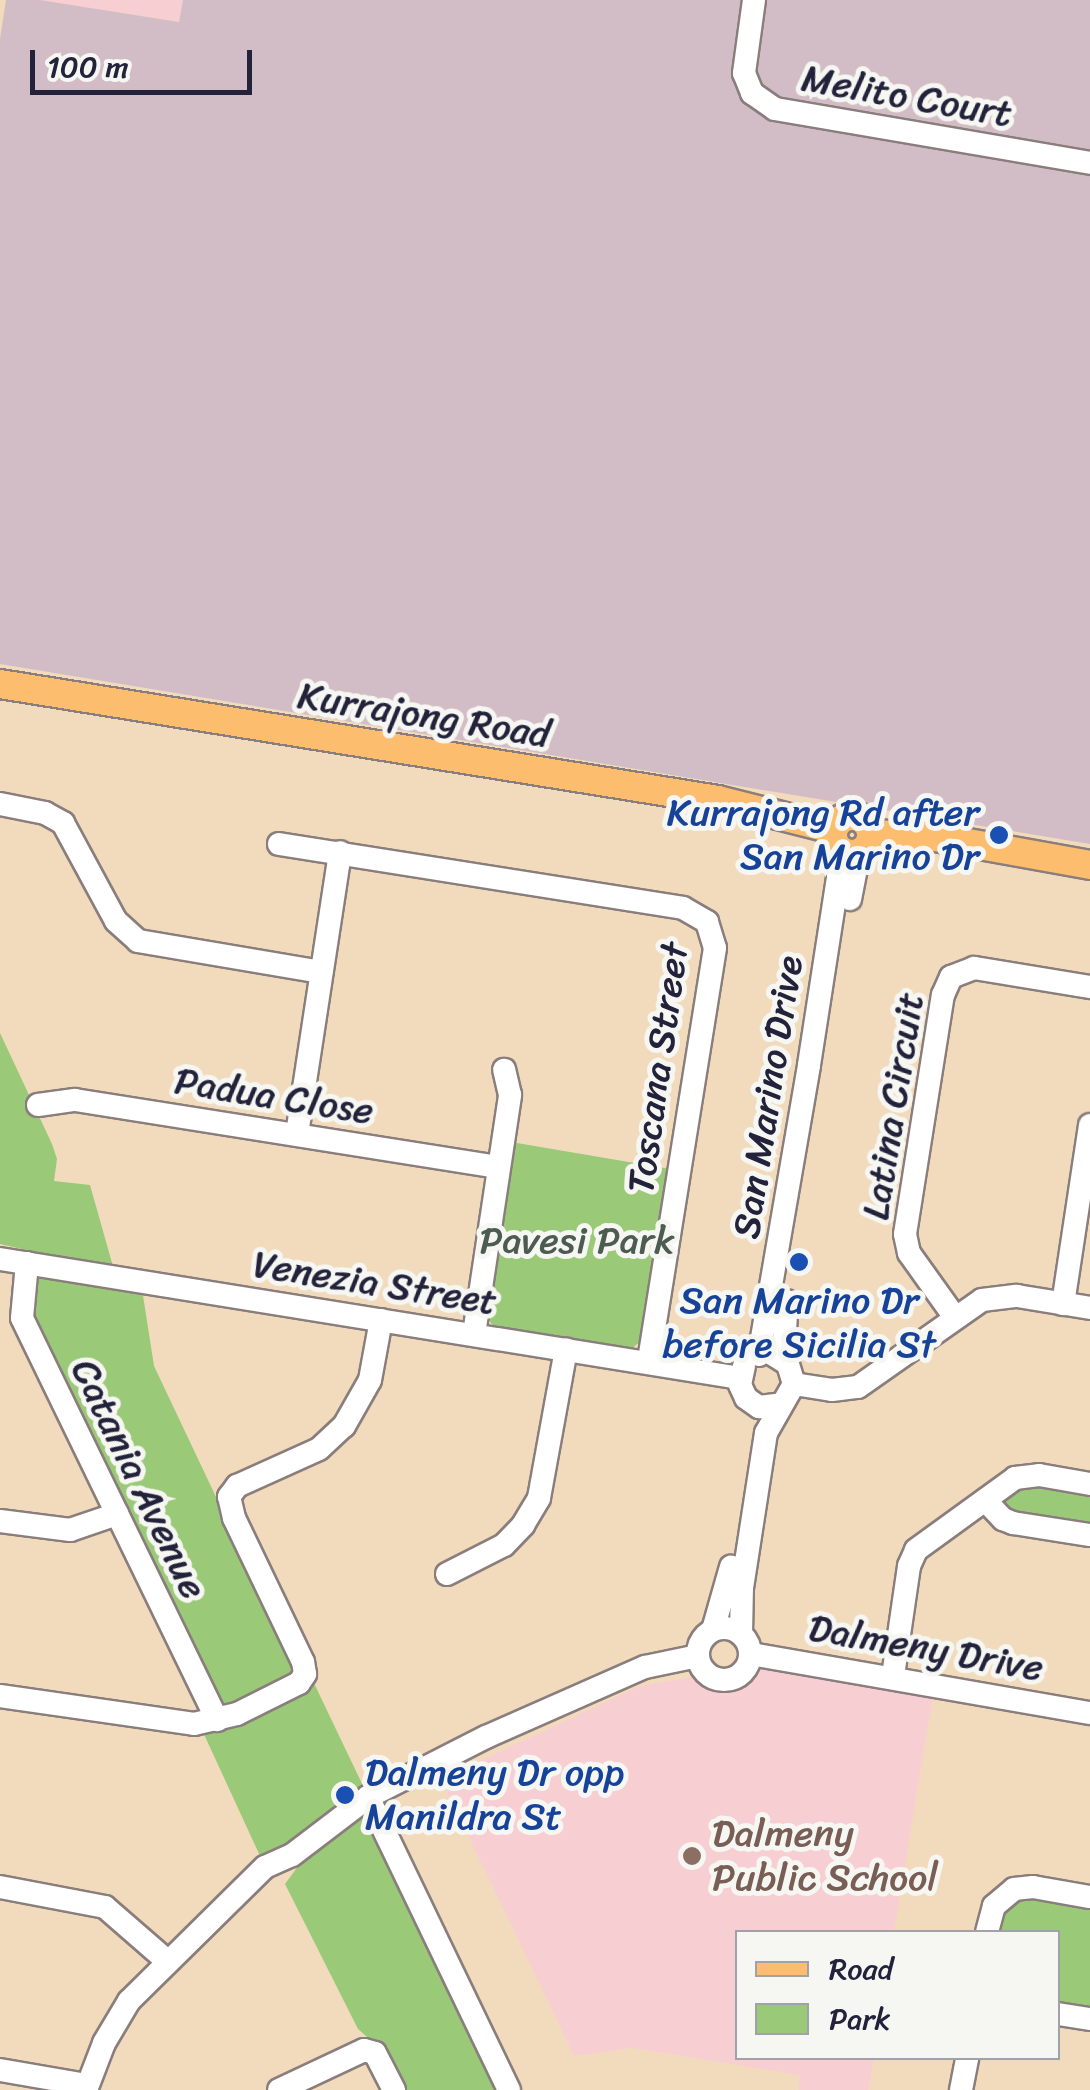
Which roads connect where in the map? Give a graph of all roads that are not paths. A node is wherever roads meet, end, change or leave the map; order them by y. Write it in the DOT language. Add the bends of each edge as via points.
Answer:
graph roads {
  1 [pos="754,0"];
  2 [pos="1090,163"];
  3 [pos="8,688"];
  4 [pos="0,804"];
  5 [pos="850,841"];
  6 [pos="280,844"];
  7 [pos="340,852"];
  8 [pos="1090,865"];
  9 [pos="321,972"];
  10 [pos="1090,988"];
  11 [pos="504,1070"];
  12 [pos="38,1105"];
  13 [pos="1090,1125"];
  14 [pos="297,1134"];
  15 [pos="499,1168"];
  16 [pos="1084,1215"];
  17 [pos="0,1259"];
  18 [pos="27,1263"];
  19 [pos="1063,1304"];
  20 [pos="1090,1308"];
  21 [pos="954,1316"];
  22 [pos="381,1320"];
  23 [pos="474,1334"];
  24 [pos="566,1349"];
  25 [pos="759,1355"];
  26 [pos="783,1359"];
  27 [pos="649,1361"];
  28 [pos="740,1378"];
  29 [pos="788,1394"];
  30 [pos="752,1403"];
  31 [pos="1090,1484"];
  32 [pos="986,1501"];
  33 [pos="117,1514"];
  34 [pos="0,1521"];
  35 [pos="1090,1535"];
  36 [pos="447,1574"];
  37 [pos="713,1630"];
  38 [pos="746,1644"];
  39 [pos="698,1656"];
  40 [pos="893,1676"];
  41 [pos="0,1696"];
  42 [pos="1090,1712"];
  43 [pos="217,1720"];
  44 [pos="368,1797"];
  45 [pos="0,1888"];
  46 [pos="1090,1897"];
  47 [pos="988,1930"];
  48 [pos="166,1960"];
  49 [pos="1060,2014"];
  50 [pos="1090,2019"];
  51 [pos="967,2060"];
  52 [pos="0,2070"];
  53 [pos="87,2087"];
  54 [pos="279,2090"];
  55 [pos="394,2090"];
  56 [pos="510,2090"];
  57 [pos="962,2090"];
  1 -- 2 [label="street, Melito Court" via="744,73 761,102"];
  3 -- 5 [label="main road, Kurrajong Road" via="718,800"];
  4 -- 9 [label="street" via="63,823 116,921 138,941"];
  5 -- 8 [label="main road, Kurrajong Road" via="935,837"];
  5 -- 25 [label="street, San Marino Drive" via="838,877"];
  5 -- 26 [label="street, San Marino Drive"];
  6 -- 7 [label="street, Toscana Street"];
  7 -- 9 [label="street"];
  7 -- 27 [label="street, Toscana Street" via="683,908 712,929 715,948"];
  9 -- 14 [label="street"];
  10 -- 21 [label="street, Latina Circuit" via="974,968 950,978 943,994 905,1234 909,1253"];
  11 -- 15 [label="street" via="510,1095"];
  12 -- 14 [label="street, Padua Close" via="75,1100"];
  13 -- 16 [label="street"];
  14 -- 15 [label="street, Padua Close"];
  15 -- 23 [label="street"];
  16 -- 19 [label="street"];
  17 -- 18 [label="street, Venezia Street"];
  18 -- 22 [label="street, Venezia Street"];
  18 -- 33 [label="street, Catania Avenue" via="22,1318"];
  19 -- 20 [label="street"];
  19 -- 21 [label="street" via="1003,1297"];
  21 -- 29 [label="street" via="858,1387"];
  22 -- 23 [label="street, Venezia Street"];
  22 -- 43 [label="street" via="367,1390 338,1433 231,1492 234,1518 305,1674 291,1687"];
  23 -- 24 [label="street, Venezia Street"];
  24 -- 27 [label="street, Venezia Street"];
  24 -- 36 [label="street" via="539,1498 504,1544"];
  25 -- 26 [label="street"];
  25 -- 28 [label="street"];
  26 -- 29 [label="street" via="792,1370"];
  27 -- 28 [label="street, Venezia Street"];
  28 -- 30 [label="street"];
  29 -- 30 [label="street" via="767,1408"];
  29 -- 38 [label="street" via="764,1444 742,1588"];
  30 -- 37 [label="street" via="726,1594"];
  31 -- 32 [label="street" via="1027,1475"];
  32 -- 35 [label="street" via="1002,1519"];
  32 -- 40 [label="street" via="916,1550"];
  33 -- 34 [label="street" via="70,1530"];
  33 -- 43 [label="street, Catania Avenue"];
  37 -- 38 [label="street" via="728,1628"];
  37 -- 39 [label="street"];
  38 -- 39 [label="street" via="740,1675 725,1680 704,1671"];
  38 -- 40 [label="street, Dalmeny Drive"];
  39 -- 44 [label="street" via="609,1682"];
  40 -- 42 [label="street, Dalmeny Drive"];
  41 -- 43 [label="street" via="180,1724"];
  44 -- 48 [label="street" via="256,1875"];
  44 -- 56 [label="street"];
  45 -- 48 [label="street" via="105,1907"];
  46 -- 47 [label="street" via="1014,1889 994,1906"];
  48 -- 53 [label="street" via="119,2015"];
  49 -- 50 [label="street"];
  51 -- 57 [label="street"];
  52 -- 53 [label="street"];
  54 -- 55 [label="street" via="364,2050 375,2053"];
}
